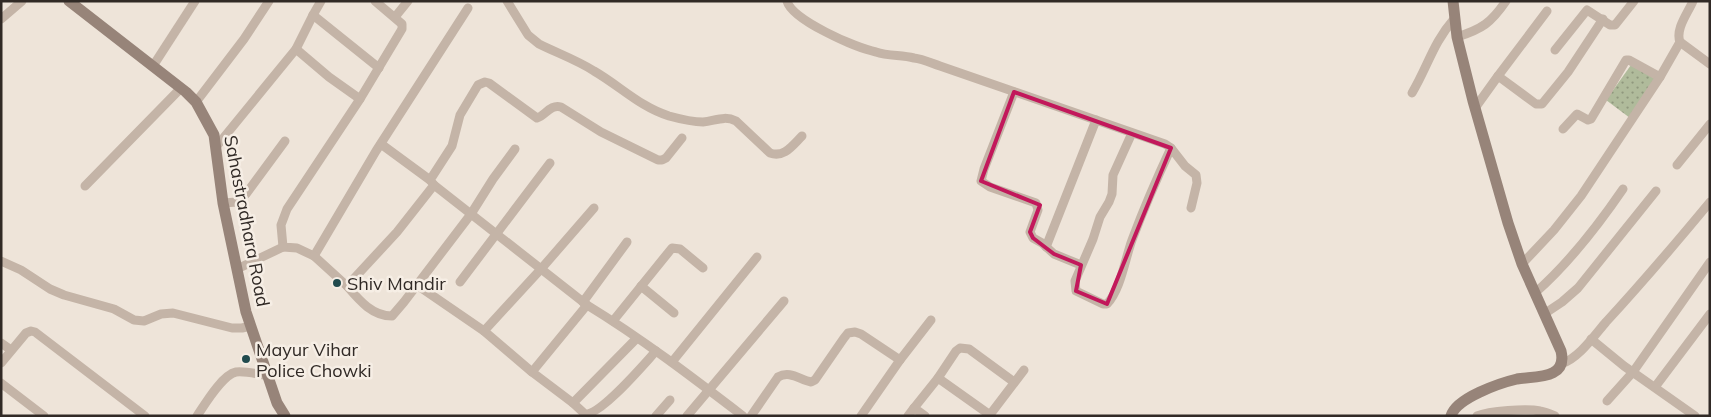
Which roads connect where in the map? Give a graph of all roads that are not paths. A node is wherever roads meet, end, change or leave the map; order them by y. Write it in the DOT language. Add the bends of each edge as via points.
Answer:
graph roads {
  1 [pos="22,1"];
  2 [pos="69,1"];
  3 [pos="195,1"];
  4 [pos="269,1"];
  5 [pos="321,1"];
  6 [pos="375,1"];
  7 [pos="408,1"];
  8 [pos="507,1"];
  9 [pos="787,1"];
  10 [pos="1453,1"];
  11 [pos="1506,1"];
  12 [pos="1634,1"];
  13 [pos="1693,1"];
  14 [pos="468,8"];
  15 [pos="1547,11"];
  16 [pos="314,15"];
  17 [pos="394,17"];
  18 [pos="1454,18"];
  19 [pos="1,19"];
  20 [pos="1603,19"];
  21 [pos="1457,37"];
  22 [pos="1680,42"];
  23 [pos="296,49"];
  24 [pos="1555,50"];
  25 [pos="1710,64"];
  26 [pos="153,66"];
  27 [pos="379,68"];
  28 [pos="1498,76"];
  29 [pos="1660,77"];
  30 [pos="181,88"];
  31 [pos="1014,92"];
  32 [pos="1412,93"];
  33 [pos="360,99"];
  34 [pos="196,102"];
  35 [pos="1475,108"];
  36 [pos="1096,120"];
  37 [pos="1710,124"];
  38 [pos="1563,129"];
  39 [pos="1132,134"];
  40 [pos="802,136"];
  41 [pos="682,138"];
  42 [pos="285,141"];
  43 [pos="381,144"];
  44 [pos="216,147"];
  45 [pos="1171,148"];
  46 [pos="515,149"];
  47 [pos="550,163"];
  48 [pos="1677,165"];
  49 [pos="432,182"];
  50 [pos="85,186"];
  51 [pos="1623,189"];
  52 [pos="1656,191"];
  53 [pos="1710,202"];
  54 [pos="223,203"];
  55 [pos="594,208"];
  56 [pos="1191,208"];
  57 [pos="470,214"];
  58 [pos="496,234"];
  59 [pos="628,242"];
  60 [pos="284,247"];
  61 [pos="1046,247"];
  62 [pos="314,256"];
  63 [pos="758,258"];
  64 [pos="1,262"];
  65 [pos="1710,262"];
  66 [pos="1522,264"];
  67 [pos="1082,265"];
  68 [pos="703,268"];
  69 [pos="237,269"];
  70 [pos="541,269"];
  71 [pos="460,282"];
  72 [pos="417,285"];
  73 [pos="347,286"];
  74 [pos="641,286"];
  75 [pos="1535,293"];
  76 [pos="784,301"];
  77 [pos="585,303"];
  78 [pos="674,313"];
  79 [pos="1544,314"];
  80 [pos="1710,314"];
  81 [pos="931,320"];
  82 [pos="613,321"];
  83 [pos="251,326"];
  84 [pos="484,331"];
  85 [pos="636,338"];
  86 [pos="1591,339"];
  87 [pos="1,342"];
  88 [pos="11,350"];
  89 [pos="656,351"];
  90 [pos="900,360"];
  91 [pos="672,362"];
  92 [pos="1,363"];
  93 [pos="1561,364"];
  94 [pos="1024,370"];
  95 [pos="532,372"];
  96 [pos="1633,372"];
  97 [pos="268,376"];
  98 [pos="938,378"];
  99 [pos="1014,382"];
  100 [pos="1,383"];
  101 [pos="1655,387"];
  102 [pos="708,390"];
  103 [pos="670,400"];
  104 [pos="1608,401"];
  105 [pos="573,403"];
  106 [pos="914,408"];
  107 [pos="590,415"];
  108 [pos="989,415"];
  109 [pos="44,416"];
  110 [pos="144,416"];
  111 [pos="197,416"];
  112 [pos="285,416"];
  113 [pos="656,416"];
  114 [pos="687,416"];
  115 [pos="743,416"];
  116 [pos="751,416"];
  117 [pos="861,416"];
  118 [pos="908,416"];
  119 [pos="925,416"];
  120 [pos="1451,416"];
  121 [pos="1477,416"];
  122 [pos="1555,416"];
  123 [pos="1695,416"];
  1 -- 19 [label="street"];
  2 -- 26 [label="street, Sahastradhara Road"];
  3 -- 26 [label="street"];
  4 -- 34 [label="street"];
  5 -- 16 [label="street"];
  6 -- 17 [label="street"];
  7 -- 17 [label="street"];
  8 -- 40 [label="street" via="533,40 594,70 641,104 668,116 692,121 729,118 776,155 786,151"];
  9 -- 31 [label="street" via="797,15 852,44 875,52 914,58"];
  10 -- 18 [label="street"];
  11 -- 21 [label="street" via="1485,26"];
  12 -- 20 [label="street" via="1618,24 1610,25"];
  13 -- 22 [label="street" via="1679,32"];
  14 -- 43 [label="street"];
  15 -- 28 [label="street"];
  16 -- 23 [label="street"];
  16 -- 27 [label="street"];
  17 -- 27 [label="street" via="402,28"];
  18 -- 21 [label="street"];
  18 -- 32 [label="street" via="1440,36"];
  20 -- 24 [label="street" via="1587,10"];
  20 -- 28 [label="street" via="1542,104 1536,104"];
  21 -- 35 [label="street"];
  22 -- 25 [label="street"];
  22 -- 29 [label="street"];
  23 -- 33 [label="street"];
  23 -- 44 [label="street"];
  26 -- 30 [label="street, Sahastradhara Road"];
  27 -- 33 [label="street"];
  28 -- 35 [label="street"];
  29 -- 38 [label="street" via="1626,60 1591,119 1577,114"];
  29 -- 66 [label="street" via="1581,196"];
  30 -- 34 [label="street, Sahastradhara Road"];
  30 -- 50 [label="street"];
  31 -- 36 [label="street"];
  31 -- 61 [label="street" via="981,181 1036,203 1038,210 1030,232"];
  33 -- 60 [label="street" via="287,209 281,225"];
  34 -- 44 [label="street, Sahastradhara Road" via="214,135"];
  35 -- 66 [label="street"];
  36 -- 39 [label="street"];
  36 -- 61 [label="street"];
  37 -- 48 [label="street"];
  39 -- 45 [label="street"];
  39 -- 67 [label="street" via="1112,175 1112,194"];
  41 -- 49 [label="street" via="666,158 658,160 601,132 561,107 552,107 536,118 485,82 478,86 465,106 452,146"];
  42 -- 54 [label="street" via="246,194 237,202"];
  43 -- 49 [label="street"];
  43 -- 62 [label="street"];
  44 -- 54 [label="street, Sahastradhara Road"];
  45 -- 56 [label="street" via="1196,175"];
  45 -- 67 [label="street" via="1135,232 1118,287 1108,304 1076,291"];
  46 -- 57 [label="street"];
  47 -- 58 [label="street"];
  49 -- 57 [label="street"];
  49 -- 73 [label="street" via="397,232"];
  51 -- 75 [label="street" via="1594,230"];
  52 -- 79 [label="street" via="1578,288"];
  53 -- 86 [label="street"];
  54 -- 69 [label="street, Sahastradhara Road"];
  55 -- 70 [label="street"];
  57 -- 58 [label="street"];
  57 -- 72 [label="street"];
  58 -- 70 [label="street"];
  58 -- 71 [label="street"];
  59 -- 77 [label="street"];
  60 -- 62 [label="street" via="297,248"];
  60 -- 69 [label="street"];
  61 -- 67 [label="street" via="1054,254"];
  62 -- 73 [label="street"];
  63 -- 91 [label="street"];
  64 -- 83 [label="street" via="22,270 64,295 114,309 134,320 144,321 166,313 232,328"];
  65 -- 96 [label="street"];
  66 -- 75 [label="street"];
  68 -- 74 [label="street" via="675,247"];
  69 -- 83 [label="street, Sahastradhara Road"];
  70 -- 77 [label="street"];
  70 -- 84 [label="street"];
  72 -- 73 [label="street" via="392,316 374,312"];
  72 -- 84 [label="street"];
  74 -- 78 [label="street"];
  74 -- 82 [label="street"];
  75 -- 79 [label="street"];
  76 -- 102 [label="street"];
  77 -- 82 [label="street"];
  77 -- 95 [label="street"];
  79 -- 93 [label="street" via="1561,351"];
  80 -- 101 [label="street"];
  81 -- 90 [label="street"];
  82 -- 85 [label="street"];
  83 -- 97 [label="street, Sahastradhara Road"];
  84 -- 95 [label="street"];
  85 -- 89 [label="street"];
  85 -- 105 [label="street"];
  86 -- 93 [label="street" via="1570,360"];
  86 -- 96 [label="street"];
  87 -- 88 [label="street"];
  88 -- 92 [label="street"];
  88 -- 110 [label="street" via="26,333 35,332"];
  89 -- 91 [label="street"];
  89 -- 107 [label="street" via="621,390"];
  90 -- 116 [label="street" via="861,334 848,333 815,380 808,382 783,374"];
  90 -- 117 [label="street"];
  91 -- 102 [label="street"];
  93 -- 120 [label="street" via="1546,376 1495,386 1456,407"];
  94 -- 99 [label="street"];
  95 -- 105 [label="street"];
  96 -- 101 [label="street"];
  96 -- 104 [label="street"];
  97 -- 111 [label="street" via="248,372 231,374"];
  97 -- 112 [label="street, Sahastradhara Road"];
  98 -- 99 [label="street" via="960,348 969,350"];
  98 -- 106 [label="street"];
  98 -- 108 [label="street"];
  99 -- 108 [label="street"];
  100 -- 109 [label="street"];
  101 -- 123 [label="street"];
  102 -- 114 [label="street"];
  102 -- 115 [label="street"];
  103 -- 113 [label="street"];
  105 -- 107 [label="street"];
  106 -- 118 [label="street"];
  106 -- 119 [label="street"];
  121 -- 122 [label="street" via="1532,410"];
}
